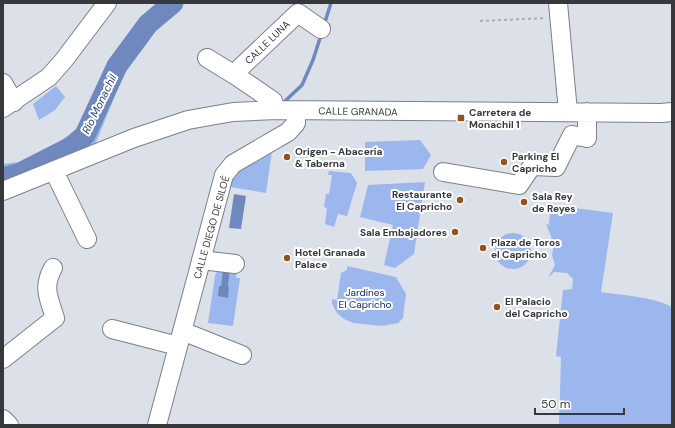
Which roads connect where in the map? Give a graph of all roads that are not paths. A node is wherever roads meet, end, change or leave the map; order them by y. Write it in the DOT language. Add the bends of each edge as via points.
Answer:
graph roads {
  1 [pos="107,3"];
  2 [pos="558,10"];
  3 [pos="321,29"];
  4 [pos="207,58"];
  5 [pos="238,77"];
  6 [pos="3,83"];
  7 [pos="8,105"];
  8 [pos="276,110"];
  9 [pos="296,111"];
  10 [pos="568,112"];
  11 [pos="588,112"];
  12 [pos="672,112"];
  13 [pos="54,171"];
  14 [pos="444,172"];
  15 [pos="3,191"];
  16 [pos="87,239"];
  17 [pos="201,260"];
  18 [pos="235,264"];
  19 [pos="53,268"];
  20 [pos="112,329"];
  21 [pos="180,339"];
  22 [pos="242,355"];
  23 [pos="3,359"];
  24 [pos="3,419"];
  25 [pos="9,425"];
  26 [pos="157,425"];
  1 -- 7 [label="street" via="49,77"];
  2 -- 10 [label="street"];
  3 -- 5 [label="street, CALLE LUNA" via="298,13 240,68"];
  4 -- 5 [label="street"];
  5 -- 8 [label="street" via="274,101"];
  6 -- 7 [label="street"];
  8 -- 9 [label="street, CALLE GRANADA"];
  8 -- 13 [label="street, CALLE GRANADA" via="233,112 188,120 134,138"];
  9 -- 10 [label="street, CALLE GRANADA"];
  9 -- 17 [label="street, CALLE DIEGO DE SILOÉ" via="296,123 288,132 233,164 224,175"];
  10 -- 11 [label="street, CALLE GRANADA"];
  11 -- 12 [label="street, CALLE GRANADA"];
  11 -- 14 [label="street" via="587,138 572,135 556,167 532,166 518,185"];
  13 -- 15 [label="street, CALLE GRANADA"];
  13 -- 16 [label="street"];
  17 -- 18 [label="street"];
  17 -- 21 [label="street, CALLE DIEGO DE SILOÉ"];
  19 -- 23 [label="street" via="47,278 47,290 55,318"];
  20 -- 21 [label="street"];
  21 -- 22 [label="street"];
  21 -- 26 [label="street, CALLE DIEGO DE SILOÉ"];
  24 -- 25 [label="street"];
}
